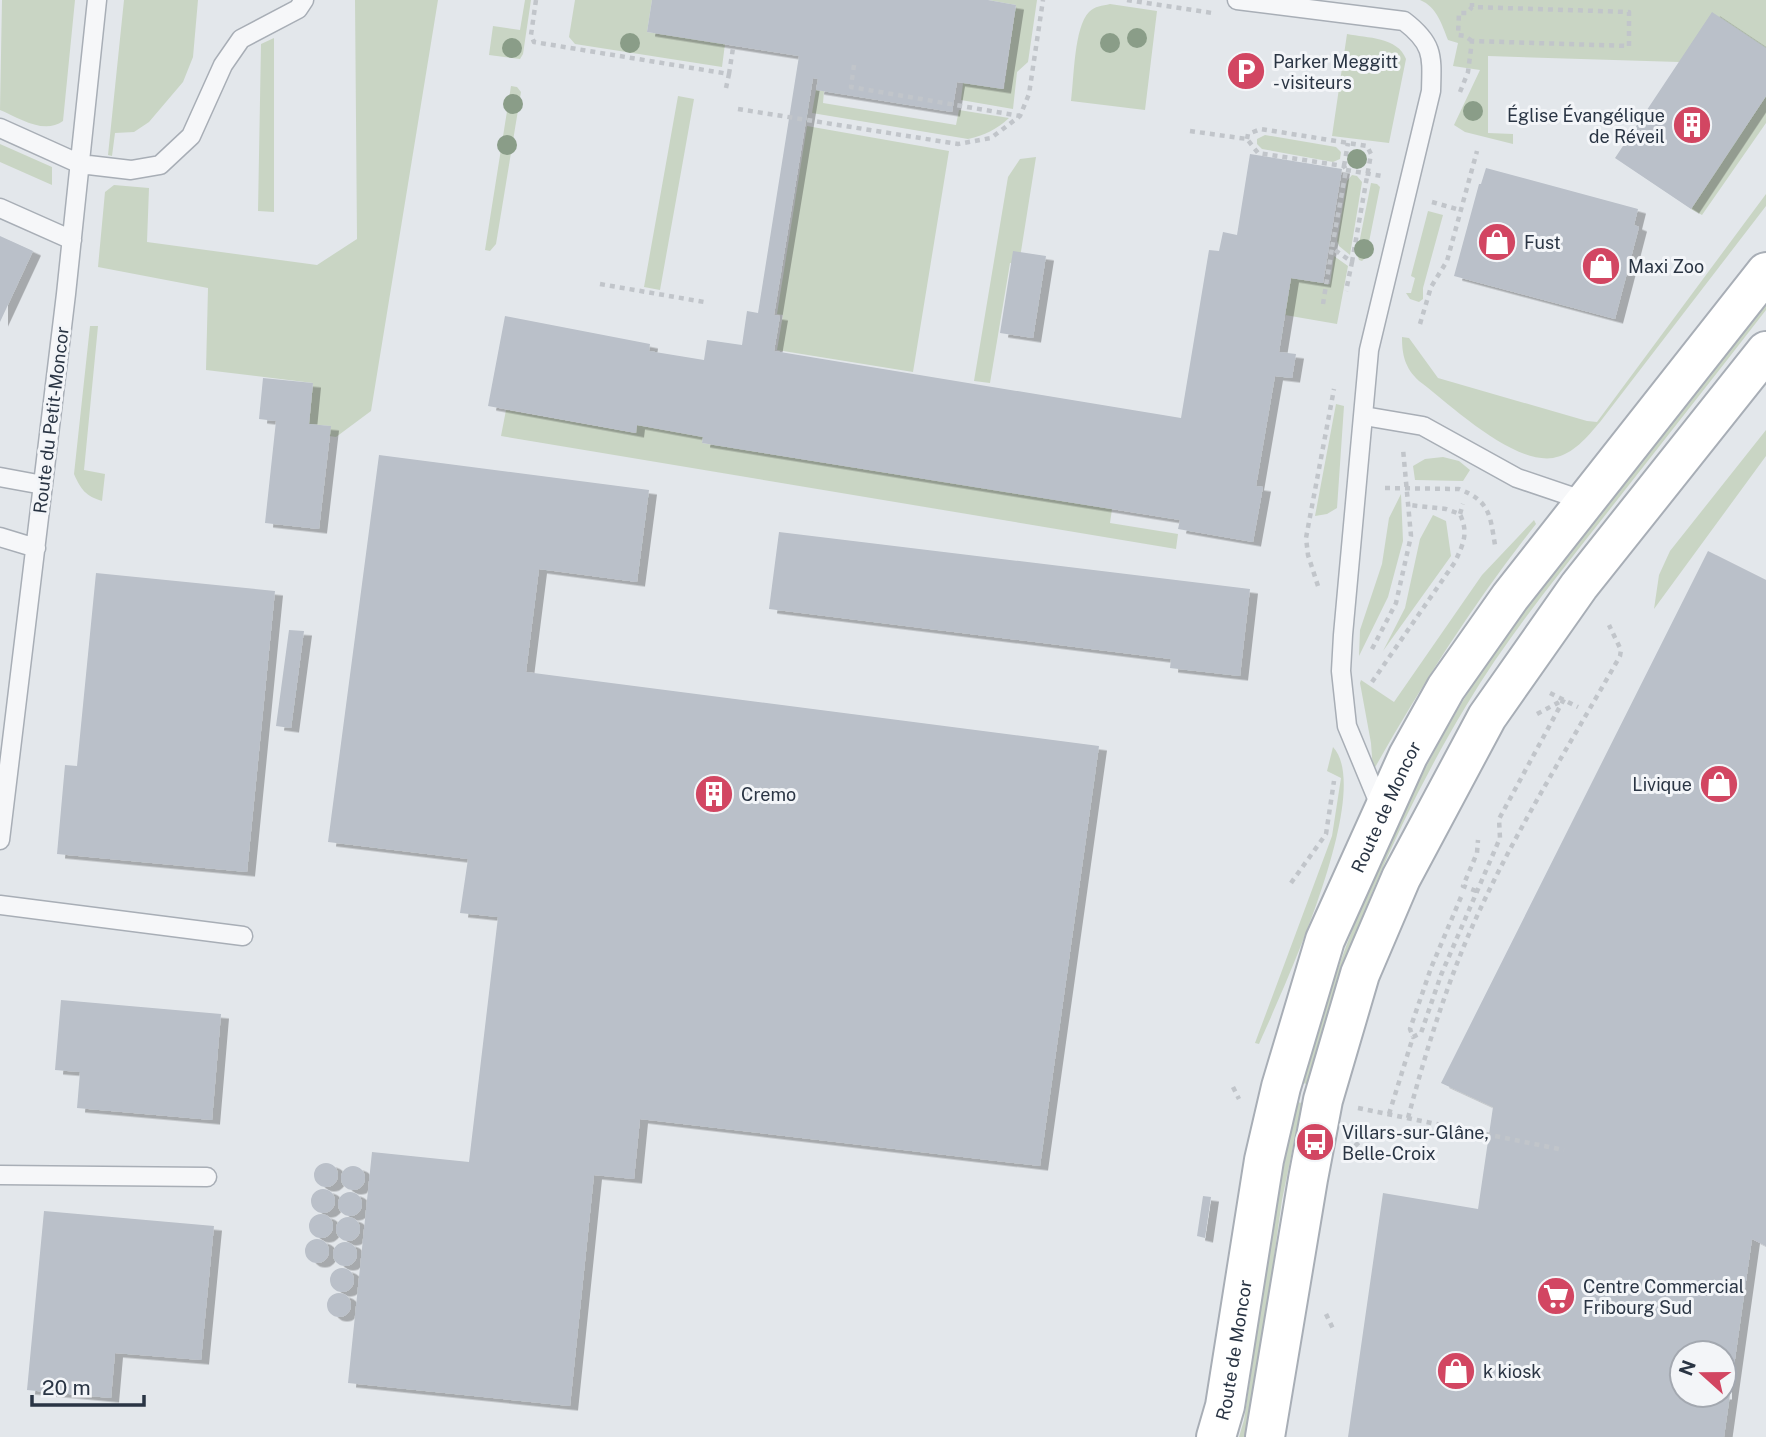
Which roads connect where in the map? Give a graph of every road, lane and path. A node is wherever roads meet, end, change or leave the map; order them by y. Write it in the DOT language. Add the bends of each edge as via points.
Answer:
graph roads {
  1 [pos="97,0"];
  2 [pos="304,0"];
  3 [pos="536,0"];
  4 [pos="1043,0"];
  5 [pos="1127,0"];
  6 [pos="1237,0"];
  7 [pos="1472,0"];
  8 [pos="1472,7"];
  9 [pos="1222,14"];
  10 [pos="1472,41"];
  11 [pos="733,48"];
  12 [pos="854,65"];
  13 [pos="729,74"];
  14 [pos="726,88"];
  15 [pos="1457,97"];
  16 [pos="738,109"];
  17 [pos="1020,116"];
  18 [pos="0,128"];
  19 [pos="1190,131"];
  20 [pos="1247,139"];
  21 [pos="1348,143"];
  22 [pos="1478,151"];
  23 [pos="80,164"];
  24 [pos="1345,168"];
  25 [pos="1371,174"];
  26 [pos="1438,204"];
  27 [pos="0,208"];
  28 [pos="1461,211"];
  29 [pos="72,240"];
  30 [pos="1332,248"];
  31 [pos="1352,262"];
  32 [pos="1766,272"];
  33 [pos="600,284"];
  34 [pos="1346,291"];
  35 [pos="704,302"];
  36 [pos="1323,304"];
  37 [pos="1420,324"];
  38 [pos="1766,351"];
  39 [pos="1336,379"];
  40 [pos="1364,416"];
  41 [pos="1399,422"];
  42 [pos="0,477"];
  43 [pos="43,485"];
  44 [pos="1356,487"];
  45 [pos="1408,488"];
  46 [pos="1585,502"];
  47 [pos="1463,504"];
  48 [pos="1409,505"];
  49 [pos="1460,514"];
  50 [pos="0,537"];
  51 [pos="1495,545"];
  52 [pos="36,548"];
  53 [pos="1319,590"];
  54 [pos="1609,625"];
  55 [pos="1371,682"];
  56 [pos="1344,698"];
  57 [pos="1577,707"];
  58 [pos="1334,781"];
  59 [pos="1383,811"];
  60 [pos="0,840"];
  61 [pos="1478,840"];
  62 [pos="1291,883"];
  63 [pos="1476,891"];
  64 [pos="1461,897"];
  65 [pos="0,905"];
  66 [pos="243,936"];
  67 [pos="1413,1037"];
  68 [pos="1373,1112"];
  69 [pos="1389,1114"];
  70 [pos="1408,1118"];
  71 [pos="1564,1150"];
  72 [pos="0,1175"];
  73 [pos="207,1177"];
  74 [pos="1216,1437"];
  75 [pos="1265,1437"];
  1 -- 23 [label="lane, Route du Petit-Moncor"];
  2 -- 23 [label="lane" via="298,9 241,39 223,65 191,136 160,165 131,170"];
  3 -- 13 [label="path" via="534,42"];
  4 -- 17 [label="path" via="1029,94"];
  5 -- 9 [label="path"];
  6 -- 40 [label="lane" via="1404,21 1419,32 1432,54 1432,91 1369,350"];
  7 -- 8 [label="path"];
  8 -- 10 [label="path" via="1459,13 1458,35"];
  8 -- 10 [label="path" via="1629,12 1629,46"];
  10 -- 15 [label="path" via="1468,72"];
  11 -- 13 [label="path"];
  12 -- 17 [label="path" via="851,87"];
  13 -- 14 [label="path"];
  16 -- 17 [label="path" via="958,144 991,138"];
  18 -- 23 [label="lane"];
  19 -- 20 [label="path"];
  20 -- 21 [label="path" via="1261,129"];
  20 -- 24 [label="path" via="1258,153"];
  21 -- 24 [label="path"];
  21 -- 25 [label="path" via="1367,146"];
  22 -- 28 [label="path"];
  23 -- 29 [label="lane, Route du Petit-Moncor"];
  24 -- 25 [label="path"];
  24 -- 30 [label="path"];
  25 -- 31 [label="path"];
  26 -- 28 [label="path"];
  27 -- 29 [label="lane"];
  28 -- 37 [label="path" via="1447,261 1431,286"];
  29 -- 43 [label="lane, Route du Petit-Moncor"];
  30 -- 31 [label="path"];
  30 -- 36 [label="path"];
  31 -- 34 [label="path"];
  32 -- 46 [label="main road, Route de Moncor"];
  33 -- 35 [label="path"];
  38 -- 75 [label="main road" via="1580,586 1487,717 1401,878 1360,974 1324,1100"];
  39 -- 53 [label="path" via="1306,538"];
  40 -- 41 [label="lane"];
  40 -- 44 [label="lane"];
  41 -- 45 [label="path"];
  41 -- 46 [label="lane" via="1423,426 1517,478"];
  42 -- 43 [label="lane"];
  43 -- 52 [label="lane, Route du Petit-Moncor"];
  44 -- 45 [label="path"];
  44 -- 56 [label="lane" via="1343,635"];
  45 -- 48 [label="path"];
  45 -- 51 [label="path" via="1459,489 1480,499 1487,507"];
  46 -- 59 [label="main road, Route de Moncor" via="1446,688"];
  47 -- 49 [label="path"];
  48 -- 49 [label="path"];
  48 -- 56 [label="path" via="1411,536 1396,603"];
  49 -- 55 [label="path" via="1466,527 1455,562"];
  50 -- 52 [label="lane"];
  52 -- 60 [label="lane, Route du Petit-Moncor"];
  54 -- 70 [label="path" via="1620,656 1521,829 1466,941"];
  56 -- 59 [label="lane" via="1347,726"];
  57 -- 63 [label="path" via="1564,699 1499,819 1500,838"];
  58 -- 62 [label="path" via="1326,834"];
  59 -- 74 [label="main road, Route de Moncor" via="1325,940 1281,1087"];
  61 -- 63 [label="path" via="1463,886"];
  63 -- 67 [label="path" via="1421,1033"];
  64 -- 67 [label="path" via="1410,1028"];
  65 -- 66 [label="lane"];
  67 -- 69 [label="path"];
  68 -- 69 [label="path"];
  69 -- 70 [label="path"];
  70 -- 71 [label="path"];
  72 -- 73 [label="lane"];
}
